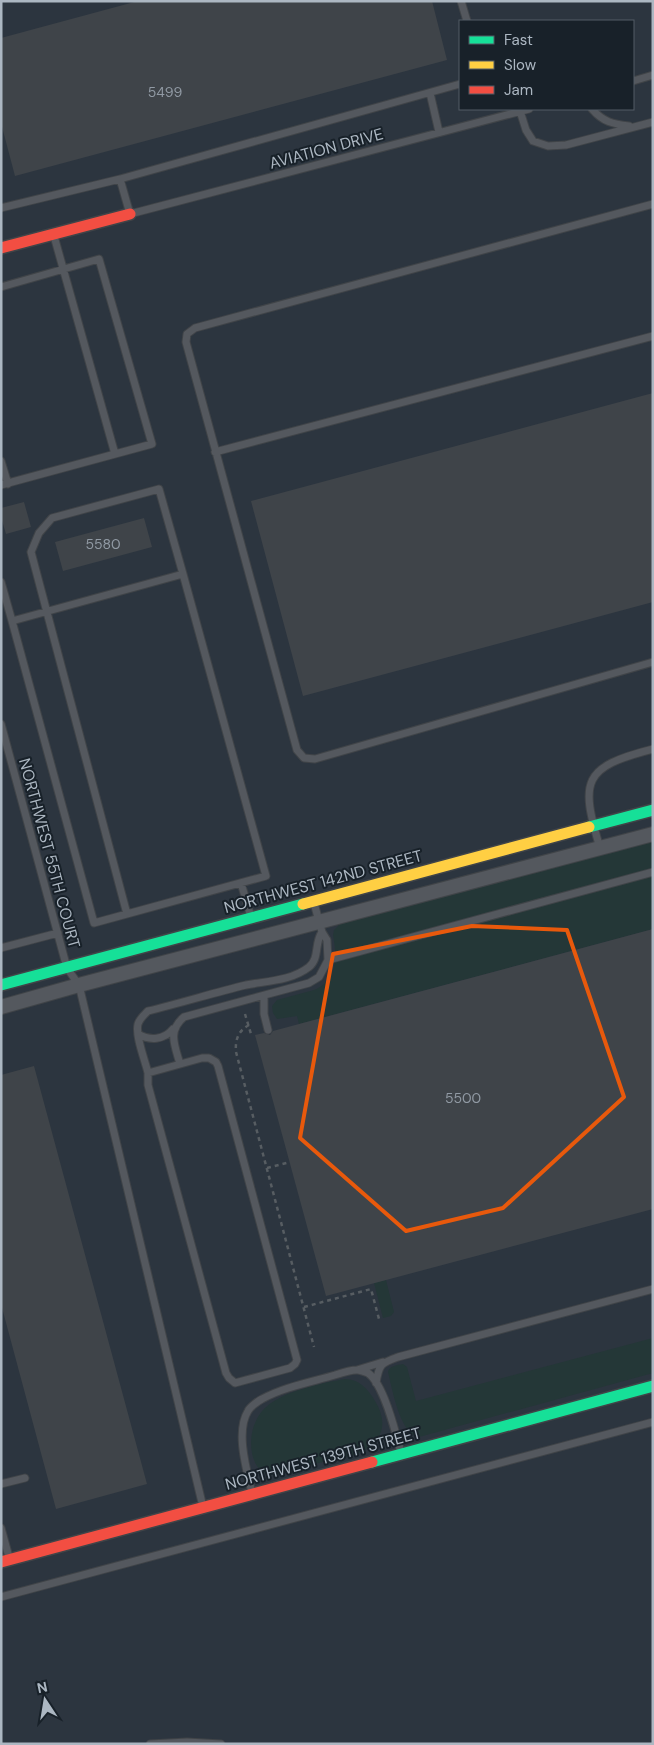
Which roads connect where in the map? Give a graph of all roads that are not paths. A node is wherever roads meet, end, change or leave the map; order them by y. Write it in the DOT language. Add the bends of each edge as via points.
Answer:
graph roads {
  1 [pos="461,1"];
  2 [pos="467,20"];
  3 [pos="653,76"];
  4 [pos="634,81"];
  5 [pos="459,84"];
  6 [pos="430,93"];
  7 [pos="524,110"];
  8 [pos="593,110"];
  9 [pos="520,111"];
  10 [pos="653,122"];
  11 [pos="635,126"];
  12 [pos="439,132"];
  13 [pos="120,180"];
  14 [pos="653,204"];
  15 [pos="1,208"];
  16 [pos="130,214"];
  17 [pos="54,234"];
  18 [pos="1,248"];
  19 [pos="65,269"];
  20 [pos="1,287"];
  21 [pos="653,336"];
  22 [pos="215,452"];
  23 [pos="115,454"];
  24 [pos="1,461"];
  25 [pos="4,484"];
  26 [pos="183,574"];
  27 [pos="1,582"];
  28 [pos="46,611"];
  29 [pos="12,621"];
  30 [pos="653,662"];
  31 [pos="1,724"];
  32 [pos="653,749"];
  33 [pos="653,810"];
  34 [pos="593,826"];
  35 [pos="653,834"];
  36 [pos="600,848"];
  37 [pos="653,872"];
  38 [pos="241,883"];
  39 [pos="313,902"];
  40 [pos="127,914"];
  41 [pos="251,918"];
  42 [pos="321,927"];
  43 [pos="58,933"];
  44 [pos="1,948"];
  45 [pos="328,960"];
  46 [pos="67,968"];
  47 [pos="1,985"];
  48 [pos="79,985"];
  49 [pos="264,996"];
  50 [pos="1,1007"];
  51 [pos="173,1029"];
  52 [pos="268,1030"];
  53 [pos="138,1034"];
  54 [pos="180,1064"];
  55 [pos="148,1073"];
  56 [pos="653,1289"];
  57 [pos="383,1362"];
  58 [pos="357,1370"];
  59 [pos="376,1383"];
  60 [pos="653,1386"];
  61 [pos="653,1422"];
  62 [pos="402,1454"];
  63 [pos="25,1478"];
  64 [pos="1,1484"];
  65 [pos="252,1494"];
  66 [pos="203,1507"];
  67 [pos="1,1528"];
  68 [pos="5,1560"];
  69 [pos="1,1597"];
  70 [pos="150,1744"];
  71 [pos="221,1744"];
  1 -- 2 [label="lane"];
  3 -- 4 [label="lane"];
  5 -- 6 [label="lane"];
  6 -- 12 [label="lane"];
  6 -- 13 [label="lane"];
  7 -- 9 [label="lane, AVIATION DRIVE"];
  8 -- 11 [label="lane" via="612,123"];
  9 -- 11 [label="lane" via="533,141 548,146"];
  9 -- 12 [label="lane, AVIATION DRIVE"];
  10 -- 11 [label="lane"];
  12 -- 16 [label="lane, AVIATION DRIVE"];
  13 -- 15 [label="lane"];
  13 -- 16 [label="lane"];
  14 -- 22 [label="lane" via="195,328 187,334 186,342"];
  16 -- 17 [label="street"];
  17 -- 18 [label="street"];
  17 -- 19 [label="lane"];
  19 -- 20 [label="lane"];
  19 -- 23 [label="lane"];
  19 -- 23 [label="lane" via="99,259 152,444"];
  21 -- 22 [label="lane"];
  22 -- 30 [label="lane" via="297,750 304,758 315,759"];
  23 -- 25 [label="lane"];
  24 -- 25 [label="lane"];
  26 -- 28 [label="lane"];
  26 -- 28 [label="lane" via="159,489 70,513 52,518 39,533 31,552"];
  26 -- 38 [label="lane" via="266,876"];
  27 -- 29 [label="lane"];
  28 -- 29 [label="lane"];
  28 -- 40 [label="lane"];
  29 -- 40 [label="lane" via="94,923"];
  31 -- 43 [label="lane, NORTHWEST 55TH COURT"];
  32 -- 34 [label="lane" via="616,760 598,771 589,784"];
  33 -- 34 [label="street, NORTHWEST 142ND STREET"];
  34 -- 36 [label="lane"];
  34 -- 39 [label="street, NORTHWEST 142ND STREET"];
  35 -- 36 [label="street"];
  36 -- 42 [label="street"];
  37 -- 45 [label="lane"];
  38 -- 40 [label="lane"];
  38 -- 41 [label="lane"];
  39 -- 41 [label="street, NORTHWEST 142ND STREET"];
  39 -- 42 [label="lane"];
  41 -- 46 [label="street, NORTHWEST 142ND STREET"];
  42 -- 45 [label="lane" via="327,940"];
  42 -- 48 [label="street"];
  42 -- 53 [label="lane" via="317,953 313,963 304,970 291,977 148,1011 141,1017"];
  43 -- 44 [label="lane"];
  43 -- 46 [label="lane, NORTHWEST 55TH COURT"];
  45 -- 49 [label="lane" via="319,977 309,984"];
  46 -- 47 [label="street, NORTHWEST 142ND STREET"];
  46 -- 48 [label="lane, NORTHWEST 55TH COURT"];
  48 -- 50 [label="street"];
  48 -- 66 [label="lane"];
  49 -- 51 [label="lane" via="184,1018"];
  49 -- 52 [label="lane"];
  51 -- 53 [label="lane" via="164,1037 152,1039"];
  51 -- 54 [label="lane"];
  53 -- 55 [label="lane"];
  54 -- 55 [label="lane"];
  54 -- 55 [label="lane" via="209,1058 218,1066 297,1360 290,1368 235,1383 226,1373 148,1085"];
  56 -- 57 [label="lane"];
  57 -- 58 [label="lane"];
  57 -- 59 [label="lane"];
  58 -- 59 [label="lane" via="367,1372"];
  58 -- 65 [label="lane" via="284,1390 261,1399 248,1411 242,1442"];
  59 -- 62 [label="lane"];
  60 -- 62 [label="street, NORTHWEST 139TH STREET"];
  61 -- 69 [label="lane"];
  62 -- 65 [label="street, NORTHWEST 139TH STREET"];
  63 -- 64 [label="lane"];
  65 -- 66 [label="street, NORTHWEST 139TH STREET"];
  66 -- 68 [label="street, NORTHWEST 139TH STREET"];
  67 -- 68 [label="lane"];
  70 -- 71 [label="lane"];
}
